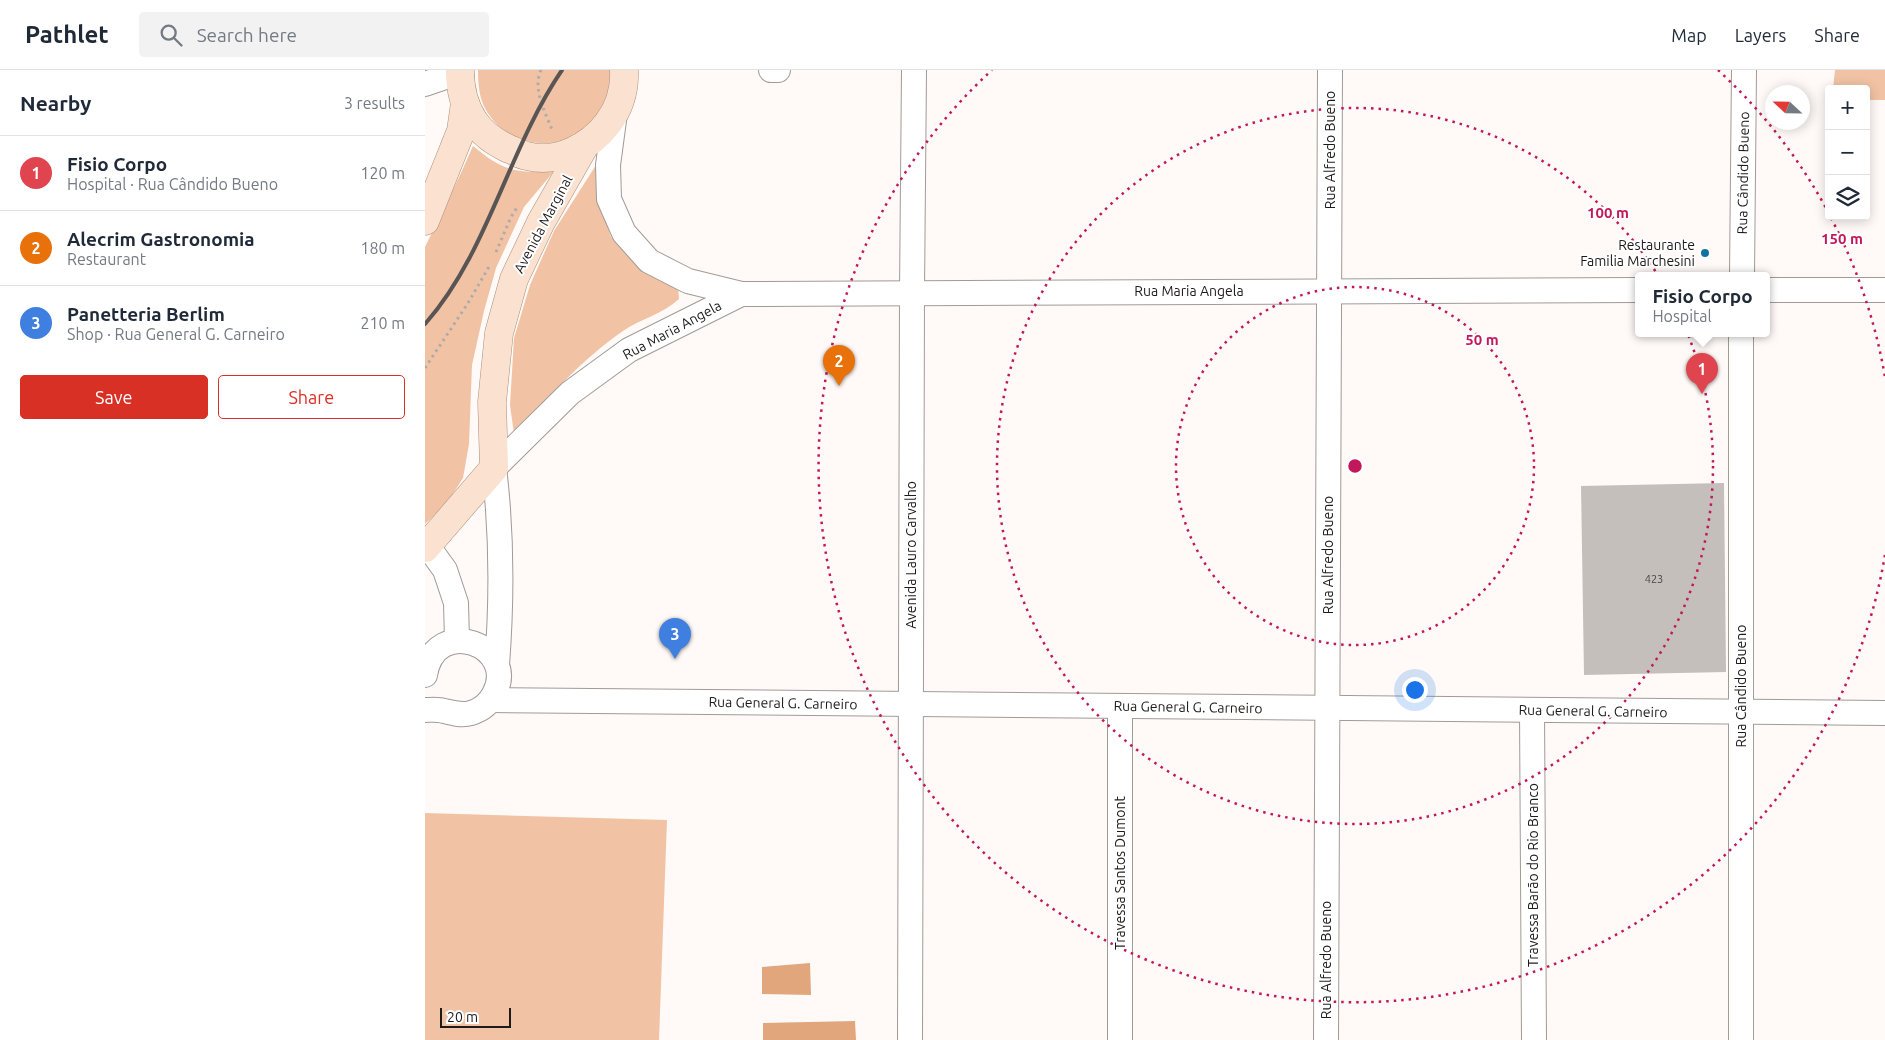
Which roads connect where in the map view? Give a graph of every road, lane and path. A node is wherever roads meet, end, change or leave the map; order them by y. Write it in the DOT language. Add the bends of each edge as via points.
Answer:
graph roads {
  1 [pos="541,70"];
  2 [pos="771,70"];
  3 [pos="778,70"];
  4 [pos="914,70"];
  5 [pos="1330,70"];
  6 [pos="1744,70"];
  7 [pos="460,71"];
  8 [pos="627,74"];
  9 [pos="425,84"];
  10 [pos="465,103"];
  11 [pos="615,113"];
  12 [pos="585,145"];
  13 [pos="551,157"];
  14 [pos="521,202"];
  15 [pos="425,221"];
  16 [pos="495,254"];
  17 [pos="491,263"];
  18 [pos="1742,272"];
  19 [pos="1635,290"];
  20 [pos="1770,290"];
  21 [pos="1885,290"];
  22 [pos="1329,291"];
  23 [pos="912,292"];
  24 [pos="741,294"];
  25 [pos="1741,337"];
  26 [pos="425,368"];
  27 [pos="494,468"];
  28 [pos="426,546"];
  29 [pos="457,640"];
  30 [pos="430,653"];
  31 [pos="497,665"];
  32 [pos="425,675"];
  33 [pos="425,681"];
  34 [pos="491,700"];
  35 [pos="911,704"];
  36 [pos="1120,706"];
  37 [pos="1327,708"];
  38 [pos="434,710"];
  39 [pos="1533,710"];
  40 [pos="1741,712"];
  41 [pos="1885,713"];
  42 [pos="910,1040"];
  43 [pos="1120,1040"];
  44 [pos="1326,1040"];
  45 [pos="1534,1040"];
  46 [pos="1741,1040"];
  1 -- 13 [label="path" via="537,79 541,102 558,143"];
  2 -- 3 [label="street"];
  4 -- 23 [label="street, Avenida Lauro Carvalho"];
  5 -- 22 [label="street, Rua Alfredo Bueno"];
  6 -- 18 [label="street, Rua Cândido Bueno"];
  7 -- 9 [label="street"];
  7 -- 10 [label="main road"];
  8 -- 11 [label="main road"];
  10 -- 13 [label="main road" via="474,122 501,145 527,156"];
  10 -- 15 [label="main road" via="461,131"];
  11 -- 12 [label="main road" via="602,131"];
  11 -- 24 [label="street, Rua Maria Angela" via="608,165 609,199 624,233 649,261 672,273 688,281"];
  12 -- 13 [label="main road"];
  12 -- 27 [label="main road, Avenida Marginal" via="541,222 514,279 501,324 492,402"];
  14 -- 16 [label="path"];
  17 -- 26 [label="path"];
  19 -- 22 [label="street, Rua Maria Angela"];
  20 -- 21 [label="street"];
  22 -- 23 [label="street, Rua Maria Angela"];
  22 -- 37 [label="street, Rua Alfredo Bueno"];
  23 -- 24 [label="street, Rua Maria Angela"];
  23 -- 35 [label="street, Avenida Lauro Carvalho"];
  24 -- 27 [label="street, Rua Maria Angela" via="629,350 570,393"];
  25 -- 40 [label="street, Rua Cândido Bueno"];
  27 -- 28 [label="main road"];
  27 -- 31 [label="street" via="500,516 501,615"];
  28 -- 29 [label="street" via="445,570 456,603"];
  29 -- 30 [label="street"];
  29 -- 31 [label="street" via="477,643 488,650"];
  30 -- 32 [label="street"];
  31 -- 34 [label="street" via="497,688"];
  33 -- 38 [label="street"];
  34 -- 35 [label="street, Rua General G. Carneiro"];
  34 -- 38 [label="street" via="481,710 469,714"];
  35 -- 36 [label="street, Rua General G. Carneiro"];
  35 -- 42 [label="street, Avenida Lauro Carvalho"];
  36 -- 37 [label="street, Rua General G. Carneiro"];
  36 -- 43 [label="street, Travessa Santos Dumont"];
  37 -- 39 [label="street, Rua General G. Carneiro"];
  37 -- 44 [label="street, Rua Alfredo Bueno"];
  39 -- 40 [label="street, Rua General G. Carneiro"];
  39 -- 45 [label="street, Travessa Barão do Rio Branco"];
  40 -- 41 [label="street, Rua General G. Carneiro"];
  40 -- 46 [label="street, Rua Cândido Bueno"];
}
